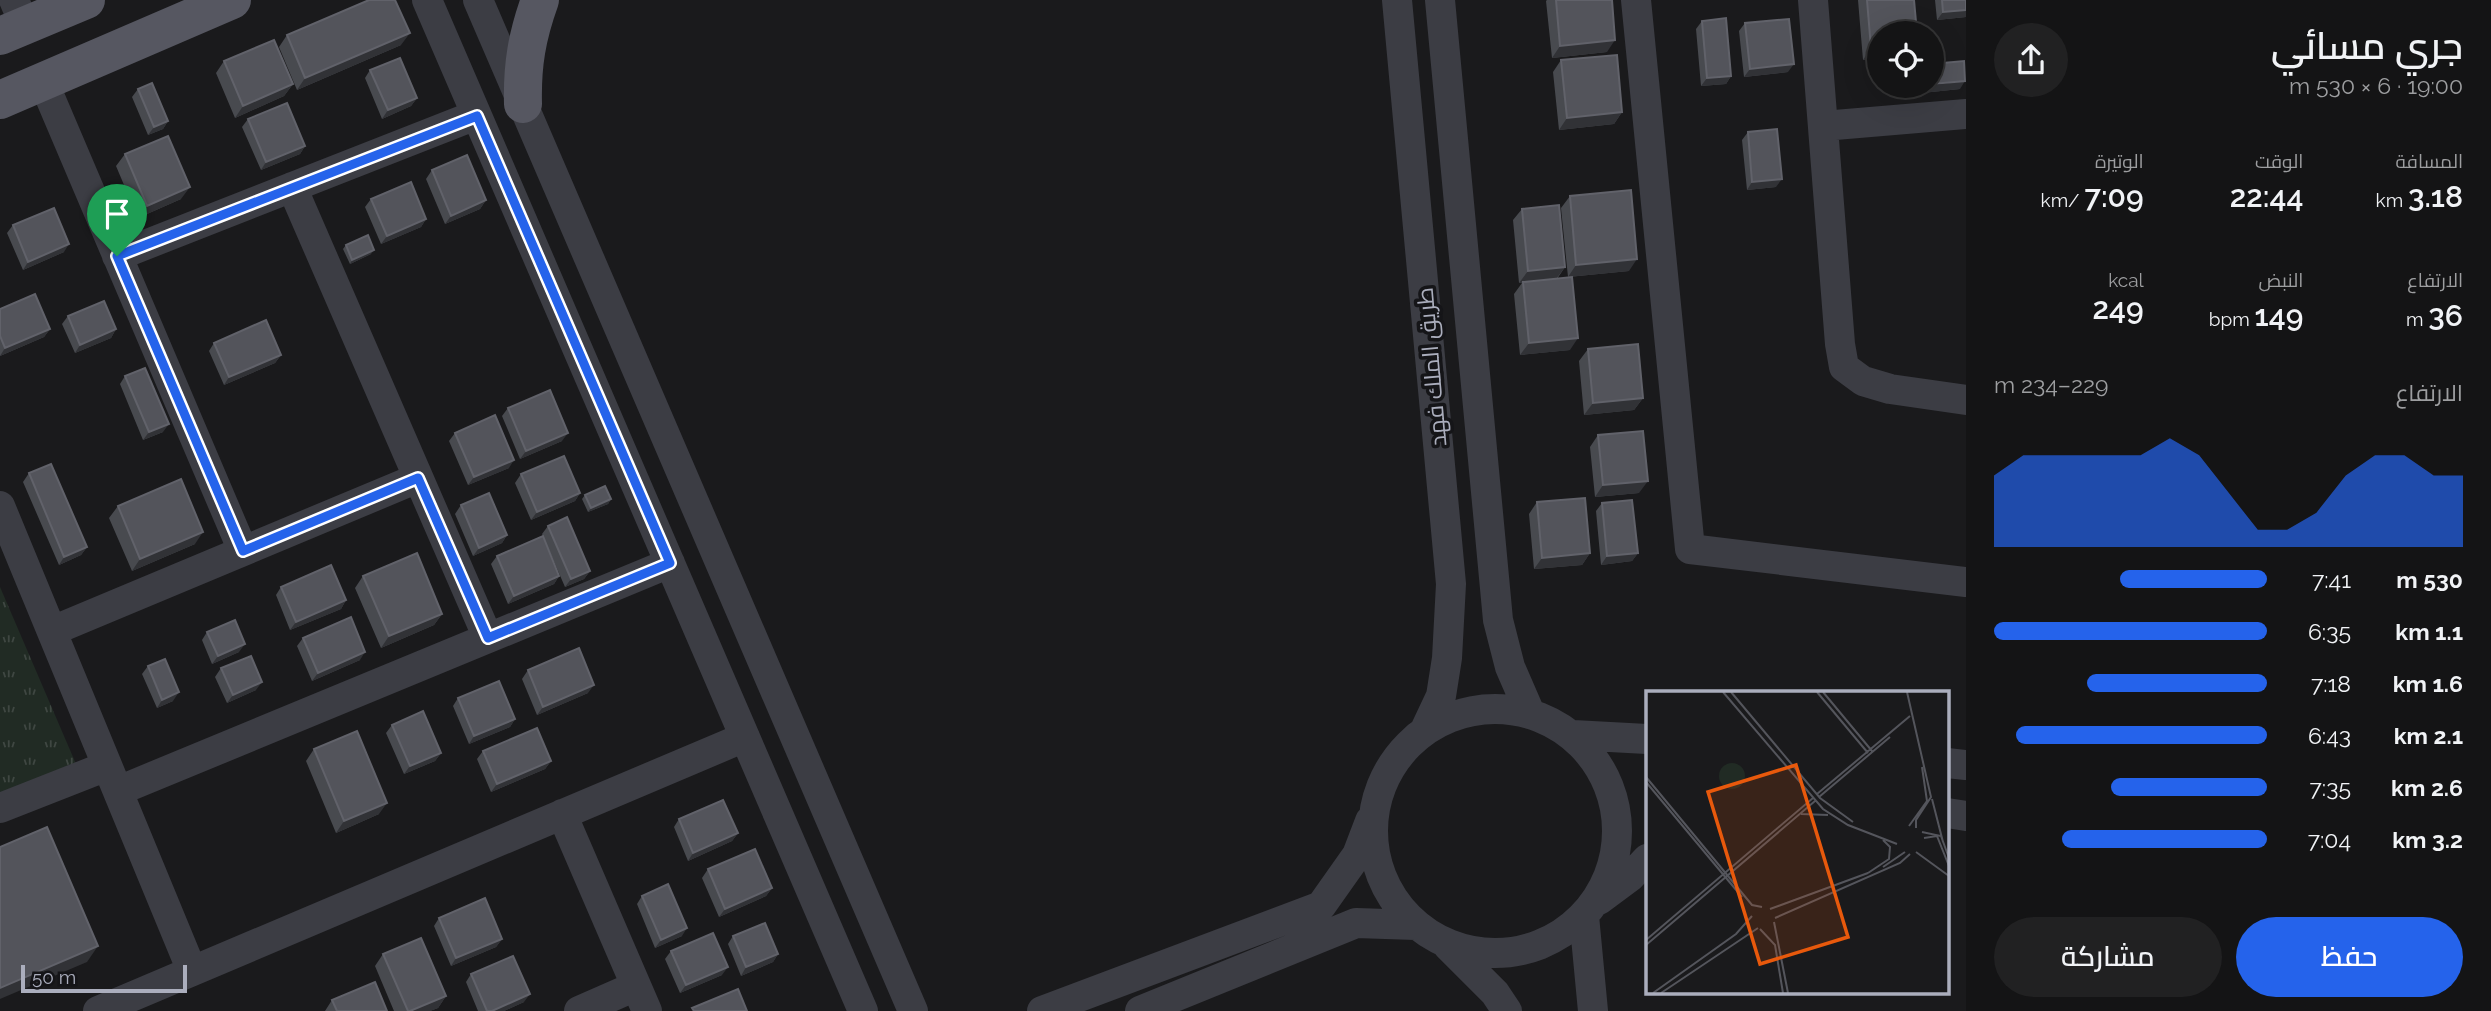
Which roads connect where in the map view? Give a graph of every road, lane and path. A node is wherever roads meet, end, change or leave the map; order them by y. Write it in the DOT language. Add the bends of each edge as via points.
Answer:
graph roads {
  1 [pos="86,0"];
  2 [pos="232,0"];
  3 [pos="427,0"];
  4 [pos="478,0"];
  5 [pos="540,0"];
  6 [pos="1397,0"];
  7 [pos="1440,0"];
  8 [pos="1636,0"];
  9 [pos="1813,0"];
  10 [pos="13,21"];
  11 [pos="43,81"];
  12 [pos="0,100"];
  13 [pos="523,104"];
  14 [pos="1966,114"];
  15 [pos="477,116"];
  16 [pos="1823,126"];
  17 [pos="292,187"];
  18 [pos="117,256"];
  19 [pos="1966,400"];
  20 [pos="418,478"];
  21 [pos="0,506"];
  22 [pos="243,551"];
  23 [pos="1492,557"];
  24 [pos="670,563"];
  25 [pos="1449,563"];
  26 [pos="1966,582"];
  27 [pos="52,631"];
  28 [pos="488,638"];
  29 [pos="1530,713"];
  30 [pos="1425,730"];
  31 [pos="1573,735"];
  32 [pos="745,737"];
  33 [pos="1646,739"];
  34 [pos="1948,763"];
  35 [pos="1966,765"];
  36 [pos="113,779"];
  37 [pos="0,808"];
  38 [pos="1374,811"];
  39 [pos="1948,813"];
  40 [pos="562,814"];
  41 [pos="1966,816"];
  42 [pos="1646,860"];
  43 [pos="1590,909"];
  44 [pos="1416,925"];
  45 [pos="1445,943"];
  46 [pos="192,971"];
  47 [pos="641,999"];
  48 [pos="98,1011"];
  49 [pos="579,1011"];
  50 [pos="863,1011"];
  51 [pos="913,1011"];
  52 [pos="1042,1011"];
  53 [pos="1139,1011"];
  54 [pos="1507,1011"];
  55 [pos="1593,1011"];
  1 -- 10 [label="main road"];
  2 -- 11 [label="main road"];
  3 -- 15 [label="street"];
  4 -- 13 [label="street"];
  5 -- 13 [label="main road" via="522,67"];
  6 -- 25 [label="street, طريق الملك فهد"];
  7 -- 23 [label="street, طريق الملك فهد"];
  8 -- 26 [label="street" via="1690,549"];
  9 -- 16 [label="street"];
  11 -- 12 [label="main road"];
  11 -- 18 [label="street"];
  13 -- 51 [label="street"];
  14 -- 16 [label="street"];
  15 -- 17 [label="street"];
  15 -- 24 [label="street"];
  16 -- 19 [label="street" via="1844,367 1863,381 1890,389"];
  17 -- 18 [label="street"];
  17 -- 20 [label="street"];
  18 -- 22 [label="street"];
  20 -- 22 [label="street"];
  20 -- 28 [label="street"];
  21 -- 27 [label="street"];
  22 -- 27 [label="street"];
  23 -- 25 [label="street"];
  23 -- 29 [label="street, طريق الملك فهد" via="1501,632"];
  24 -- 28 [label="street"];
  24 -- 32 [label="street"];
  25 -- 30 [label="street, طريق الملك فهد" via="1447,658 1441,696"];
  27 -- 36 [label="street"];
  28 -- 36 [label="street"];
  29 -- 30 [label="street" via="1476,709"];
  29 -- 31 [label="street"];
  30 -- 38 [label="street" via="1400,754"];
  31 -- 33 [label="street"];
  31 -- 43 [label="street" via="1594,757 1609,784 1617,814 1617,845 1610,875"];
  32 -- 40 [label="street"];
  32 -- 50 [label="street"];
  34 -- 35 [label="street"];
  36 -- 37 [label="street"];
  36 -- 46 [label="street"];
  38 -- 44 [label="street" via="1373,843 1380,874 1395,902"];
  38 -- 52 [label="street" via="1357,855 1321,906"];
  39 -- 41 [label="street"];
  40 -- 46 [label="street"];
  40 -- 47 [label="street"];
  42 -- 43 [label="street"];
  43 -- 45 [label="street" via="1560,935 1533,948 1504,954 1474,952"];
  43 -- 55 [label="street"];
  44 -- 45 [label="street"];
  44 -- 53 [label="street" via="1356,923"];
  45 -- 54 [label="street"];
  46 -- 48 [label="street"];
  47 -- 49 [label="street"];
}
